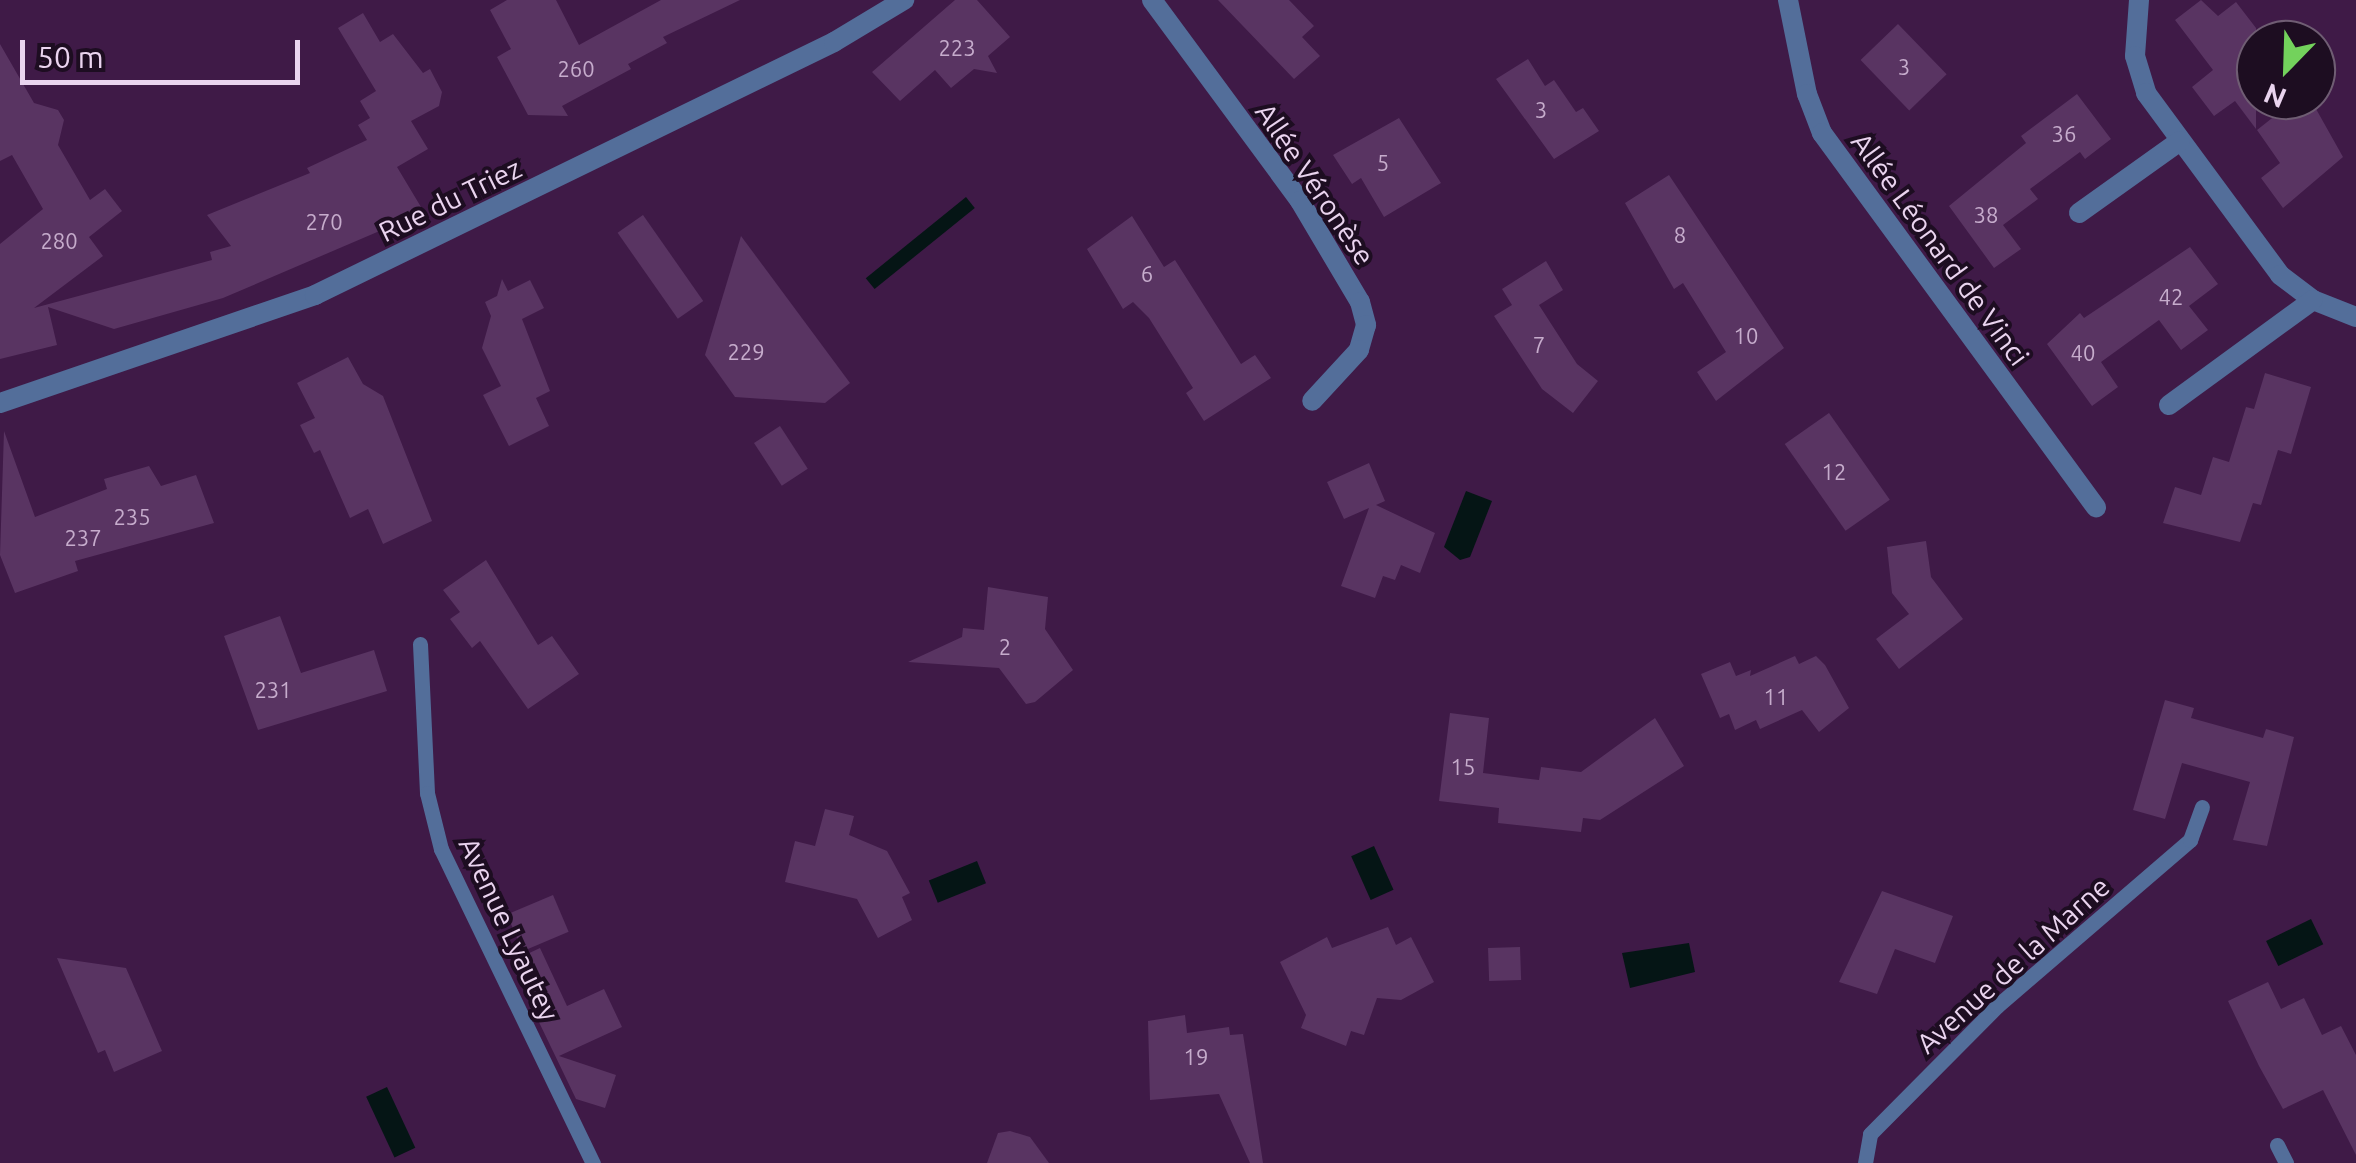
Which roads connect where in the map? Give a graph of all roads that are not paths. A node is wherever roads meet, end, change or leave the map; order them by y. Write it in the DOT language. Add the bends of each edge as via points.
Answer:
graph roads {
  1 [pos="904,0"];
  2 [pos="1152,0"];
  3 [pos="1788,0"];
  4 [pos="2139,0"];
  5 [pos="2180,141"];
  6 [pos="2079,213"];
  7 [pos="2313,300"];
  8 [pos="2356,318"];
  9 [pos="1312,401"];
  10 [pos="0,403"];
  11 [pos="2169,405"];
  12 [pos="2096,507"];
  13 [pos="420,644"];
  14 [pos="2202,808"];
  15 [pos="2277,1145"];
  16 [pos="593,1163"];
  17 [pos="1864,1163"];
  18 [pos="2286,1163"];
  1 -- 10 [label="street, Rue du Triez" via="834,42 328,290"];
  2 -- 9 [label="street, Allée Véronèse" via="1300,201 1360,302 1366,325 1359,350"];
  3 -- 12 [label="street, Allée Léonard de Vinci" via="1822,133"];
  4 -- 5 [label="street" via="2139,78"];
  5 -- 6 [label="street"];
  5 -- 7 [label="street" via="2274,267"];
  7 -- 8 [label="street"];
  7 -- 11 [label="street"];
  13 -- 16 [label="lane, Avenue Lyautey" via="427,793 441,850"];
  14 -- 17 [label="lane, Avenue de la Marne" via="2190,840 1997,1006 1870,1134"];
  15 -- 18 [label="lane"];
}
